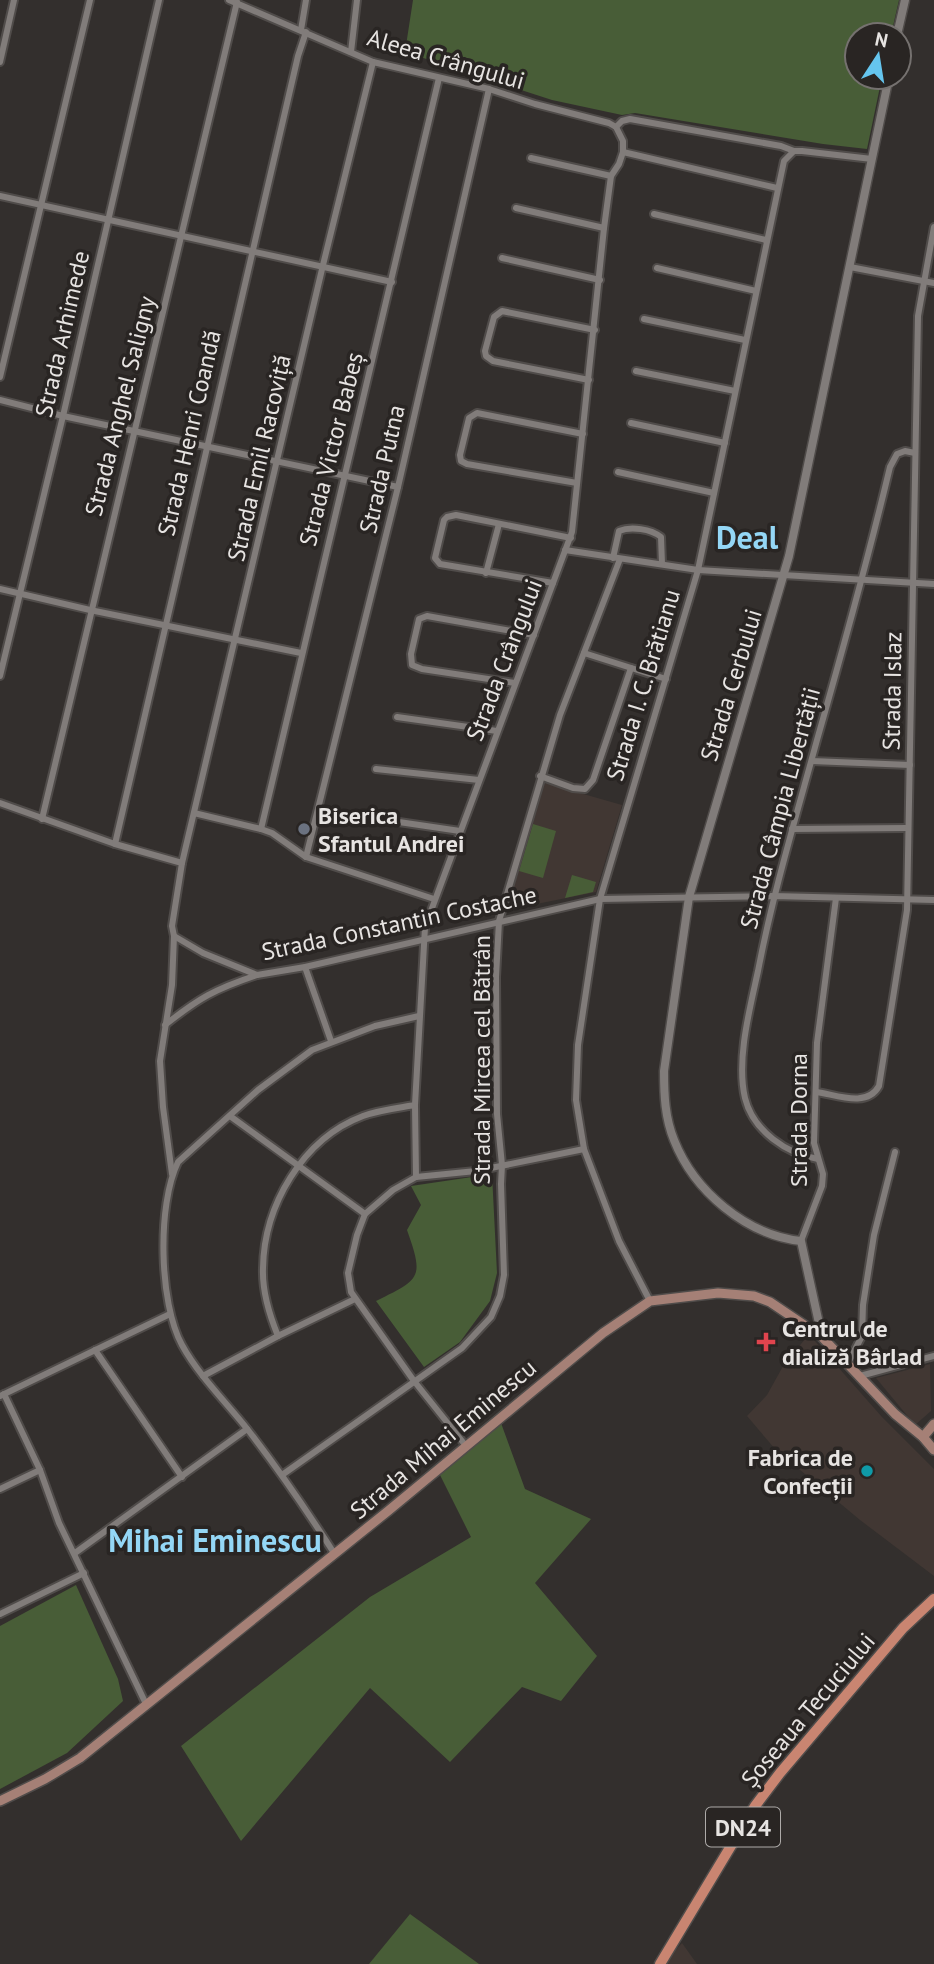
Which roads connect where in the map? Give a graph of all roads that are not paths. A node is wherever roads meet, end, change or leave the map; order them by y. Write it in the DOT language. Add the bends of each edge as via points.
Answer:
graph roads {
  1 [pos="14,0"];
  2 [pos="90,0"];
  3 [pos="159,0"];
  4 [pos="229,0"];
  5 [pos="306,0"];
  6 [pos="357,0"];
  7 [pos="905,0"];
  8 [pos="237,2"];
  9 [pos="900,21"];
  10 [pos="303,31"];
  11 [pos="351,52"];
  12 [pos="0,62"];
  13 [pos="373,62"];
  14 [pos="439,78"];
  15 [pos="489,89"];
  16 [pos="886,91"];
  17 [pos="616,127"];
  18 [pos="794,151"];
  19 [pos="623,152"];
  20 [pos="530,158"];
  21 [pos="872,159"];
  22 [pos="611,176"];
  23 [pos="777,187"];
  24 [pos="0,196"];
  25 [pos="39,205"];
  26 [pos="516,208"];
  27 [pos="654,214"];
  28 [pos="108,221"];
  29 [pos="934,227"];
  30 [pos="604,228"];
  31 [pos="181,235"];
  32 [pos="766,240"];
  33 [pos="252,250"];
  34 [pos="502,258"];
  35 [pos="323,265"];
  36 [pos="850,267"];
  37 [pos="657,268"];
  38 [pos="600,280"];
  39 [pos="392,282"];
  40 [pos="923,282"];
  41 [pos="934,283"];
  42 [pos="755,291"];
  43 [pos="644,319"];
  44 [pos="595,330"];
  45 [pos="745,340"];
  46 [pos="636,371"];
  47 [pos="0,377"];
  48 [pos="589,380"];
  49 [pos="735,391"];
  50 [pos="0,400"];
  51 [pos="63,416"];
  52 [pos="631,423"];
  53 [pos="134,430"];
  54 [pos="583,434"];
  55 [pos="724,443"];
  56 [pos="206,446"];
  57 [pos="915,453"];
  58 [pos="278,461"];
  59 [pos="618,472"];
  60 [pos="344,475"];
  61 [pos="577,483"];
  62 [pos="398,487"];
  63 [pos="713,493"];
  64 [pos="499,524"];
  65 [pos="571,538"];
  66 [pos="565,550"];
  67 [pos="617,558"];
  68 [pos="662,565"];
  69 [pos="698,570"];
  70 [pos="486,573"];
  71 [pos="784,576"];
  72 [pos="862,580"];
  73 [pos="914,582"];
  74 [pos="553,583"];
  75 [pos="934,584"];
  76 [pos="0,589"];
  77 [pos="20,593"];
  78 [pos="90,610"];
  79 [pos="164,624"];
  80 [pos="534,635"];
  81 [pos="236,639"];
  82 [pos="302,653"];
  83 [pos="584,653"];
  84 [pos="631,668"];
  85 [pos="0,676"];
  86 [pos="666,679"];
  87 [pos="515,683"];
  88 [pos="397,717"];
  89 [pos="496,731"];
  90 [pos="811,761"];
  91 [pos="910,765"];
  92 [pos="376,769"];
  93 [pos="540,776"];
  94 [pos="479,780"];
  95 [pos="0,803"];
  96 [pos="194,813"];
  97 [pos="365,817"];
  98 [pos="43,819"];
  99 [pos="907,828"];
  100 [pos="261,829"];
  101 [pos="792,829"];
  102 [pos="460,831"];
  103 [pos="115,844"];
  104 [pos="306,857"];
  105 [pos="182,863"];
  106 [pos="773,896"];
  107 [pos="689,897"];
  108 [pos="836,898"];
  109 [pos="434,899"];
  110 [pos="600,899"];
  111 [pos="906,900"];
  112 [pos="934,900"];
  113 [pos="499,921"];
  114 [pos="174,936"];
  115 [pos="424,938"];
  116 [pos="305,967"];
  117 [pos="257,975"];
  118 [pos="419,1016"];
  119 [pos="164,1026"];
  120 [pos="331,1041"];
  121 [pos="817,1092"];
  122 [pos="415,1105"];
  123 [pos="230,1116"];
  124 [pos="584,1149"];
  125 [pos="895,1153"];
  126 [pos="818,1159"];
  127 [pos="502,1165"];
  128 [pos="297,1167"];
  129 [pos="172,1174"];
  130 [pos="416,1177"];
  131 [pos="365,1214"];
  132 [pos="801,1241"];
  133 [pos="355,1299"];
  134 [pos="650,1301"];
  135 [pos="170,1314"];
  136 [pos="278,1336"];
  137 [pos="822,1337"];
  138 [pos="95,1350"];
  139 [pos="934,1356"];
  140 [pos="848,1363"];
  141 [pos="203,1376"];
  142 [pos="860,1376"];
  143 [pos="414,1381"];
  144 [pos="2,1395"];
  145 [pos="934,1424"];
  146 [pos="247,1429"];
  147 [pos="923,1437"];
  148 [pos="466,1446"];
  149 [pos="934,1450"];
  150 [pos="40,1470"];
  151 [pos="282,1475"];
  152 [pos="182,1477"];
  153 [pos="0,1489"];
  154 [pos="75,1553"];
  155 [pos="334,1553"];
  156 [pos="84,1573"];
  157 [pos="934,1599"];
  158 [pos="0,1614"];
  159 [pos="146,1704"];
  160 [pos="0,1801"];
  161 [pos="660,1964"];
  1 -- 12 [label="street"];
  2 -- 25 [label="street"];
  3 -- 28 [label="street, Strada Arhimede"];
  4 -- 8 [label="street, Aleea Crângului"];
  5 -- 10 [label="street, Strada Henri Coandă"];
  6 -- 11 [label="street"];
  7 -- 9 [label="street"];
  8 -- 10 [label="street, Aleea Crângului"];
  8 -- 31 [label="street, Strada Anghel Saligny"];
  10 -- 11 [label="street, Aleea Crângului"];
  10 -- 33 [label="street, Strada Henri Coandă"];
  11 -- 13 [label="street, Aleea Crângului"];
  13 -- 14 [label="street, Aleea Crângului"];
  13 -- 35 [label="street, Strada Emil Racoviță"];
  14 -- 15 [label="street, Aleea Crângului"];
  14 -- 39 [label="street, Strada Victor Babeș"];
  15 -- 17 [label="street, Aleea Crângului"];
  15 -- 62 [label="street, Strada Putna"];
  16 -- 21 [label="street, Strada Cerbului"];
  17 -- 18 [label="street" via="630,119"];
  17 -- 19 [label="street"];
  18 -- 21 [label="street"];
  18 -- 23 [label="street, Strada I. C. Brătianu" via="784,161"];
  19 -- 22 [label="street, Strada Crângului"];
  19 -- 23 [label="street"];
  20 -- 22 [label="street"];
  21 -- 36 [label="street, Strada Cerbului"];
  22 -- 30 [label="street, Strada Crângului"];
  23 -- 32 [label="street, Strada I. C. Brătianu"];
  24 -- 25 [label="street"];
  25 -- 28 [label="street"];
  25 -- 47 [label="street"];
  26 -- 30 [label="street"];
  27 -- 32 [label="street"];
  28 -- 31 [label="street"];
  28 -- 51 [label="street, Strada Arhimede"];
  29 -- 40 [label="street, Strada Islaz"];
  30 -- 38 [label="street, Strada Crângului"];
  31 -- 33 [label="street"];
  31 -- 53 [label="street, Strada Anghel Saligny"];
  32 -- 42 [label="street, Strada I. C. Brătianu"];
  33 -- 35 [label="street"];
  33 -- 56 [label="street, Strada Henri Coandă"];
  34 -- 38 [label="street"];
  35 -- 39 [label="street"];
  35 -- 58 [label="street, Strada Emil Racoviță"];
  36 -- 40 [label="street"];
  36 -- 71 [label="street, Strada Cerbului"];
  37 -- 42 [label="street"];
  38 -- 44 [label="street, Strada Crângului"];
  39 -- 60 [label="street, Strada Victor Babeș"];
  40 -- 41 [label="street"];
  40 -- 57 [label="street, Strada Islaz"];
  42 -- 45 [label="street, Strada I. C. Brătianu"];
  43 -- 45 [label="street"];
  44 -- 48 [label="street, Strada Crângului"];
  44 -- 48 [label="street" via="502,311 494,317 485,352 493,361"];
  45 -- 49 [label="street, Strada I. C. Brătianu"];
  46 -- 49 [label="street"];
  48 -- 54 [label="street, Strada Crângului"];
  49 -- 55 [label="street, Strada I. C. Brătianu"];
  50 -- 51 [label="street"];
  51 -- 53 [label="street"];
  51 -- 77 [label="street, Strada Arhimede"];
  52 -- 55 [label="street"];
  53 -- 56 [label="street"];
  53 -- 78 [label="street, Strada Anghel Saligny"];
  54 -- 61 [label="street, Strada Crângului"];
  54 -- 61 [label="street" via="477,413 469,418 460,455 467,464"];
  55 -- 63 [label="street, Strada I. C. Brătianu"];
  56 -- 58 [label="street"];
  56 -- 79 [label="street, Strada Henri Coandă"];
  57 -- 72 [label="street, Strada Câmpia Libertății" via="897,454 890,467"];
  57 -- 73 [label="street, Strada Islaz"];
  58 -- 60 [label="street"];
  58 -- 81 [label="street, Strada Emil Racoviță"];
  59 -- 63 [label="street"];
  60 -- 62 [label="street"];
  60 -- 82 [label="street, Strada Victor Babeș"];
  61 -- 65 [label="street, Strada Crângului"];
  62 -- 104 [label="street, Strada Putna"];
  63 -- 69 [label="street, Strada I. C. Brătianu"];
  64 -- 65 [label="street"];
  64 -- 70 [label="street"];
  64 -- 70 [label="street" via="456,515 444,520 437,562"];
  65 -- 66 [label="street, Strada Crângului"];
  66 -- 67 [label="street"];
  66 -- 74 [label="street, Strada Crângului"];
  67 -- 68 [label="street"];
  67 -- 68 [label="street, Strada Mircea cel Bătrân" via="619,531 632,528 661,537"];
  67 -- 83 [label="street, Strada Mircea cel Bătrân"];
  68 -- 69 [label="street"];
  69 -- 71 [label="street"];
  69 -- 86 [label="street, Strada I. C. Brătianu"];
  70 -- 74 [label="street"];
  71 -- 72 [label="street"];
  71 -- 107 [label="street, Strada Cerbului"];
  72 -- 73 [label="street"];
  72 -- 90 [label="street, Strada Câmpia Libertății"];
  73 -- 75 [label="street"];
  73 -- 91 [label="street, Strada Islaz"];
  74 -- 80 [label="street, Strada Crângului"];
  76 -- 77 [label="street"];
  77 -- 78 [label="street"];
  77 -- 85 [label="street, Strada Arhimede"];
  78 -- 79 [label="street"];
  78 -- 98 [label="street, Strada Anghel Saligny"];
  79 -- 81 [label="street"];
  79 -- 103 [label="street, Strada Henri Coandă"];
  80 -- 87 [label="street, Strada Crângului"];
  80 -- 87 [label="street" via="427,616 417,624 412,665"];
  81 -- 82 [label="street"];
  81 -- 96 [label="street, Strada Emil Racoviță"];
  82 -- 100 [label="street, Strada Victor Babeș"];
  83 -- 84 [label="street"];
  83 -- 93 [label="street, Strada Mircea cel Bătrân"];
  84 -- 86 [label="street"];
  84 -- 93 [label="street" via="589,786 573,788"];
  86 -- 110 [label="street, Strada I. C. Brătianu"];
  87 -- 89 [label="street, Strada Crângului"];
  88 -- 89 [label="street"];
  89 -- 94 [label="street, Strada Crângului"];
  90 -- 91 [label="street"];
  90 -- 101 [label="street, Strada Câmpia Libertății"];
  91 -- 99 [label="street, Strada Islaz"];
  92 -- 94 [label="street"];
  93 -- 113 [label="street, Strada Mircea cel Bătrân"];
  94 -- 102 [label="street, Strada Crângului"];
  95 -- 98 [label="street"];
  96 -- 100 [label="street"];
  96 -- 105 [label="street, Strada Emil Racoviță"];
  97 -- 102 [label="street"];
  98 -- 103 [label="street"];
  99 -- 101 [label="street"];
  99 -- 111 [label="street, Strada Islaz"];
  100 -- 104 [label="street"];
  101 -- 106 [label="street, Strada Câmpia Libertății"];
  102 -- 109 [label="street, Strada Crângului"];
  103 -- 105 [label="street"];
  104 -- 109 [label="street"];
  105 -- 114 [label="street"];
  106 -- 107 [label="street, Strada Constantin Costache"];
  106 -- 108 [label="street, Strada Constantin Costache"];
  106 -- 126 [label="street, Strada Câmpia Libertății" via="748,1023 745,1099 773,1140 801,1156"];
  107 -- 110 [label="street, Strada Constantin Costache"];
  107 -- 132 [label="street, Strada Cerbului" via="664,1071 664,1100 673,1138 689,1167 719,1203 766,1233"];
  108 -- 111 [label="street, Strada Constantin Costache"];
  108 -- 121 [label="street, Strada Dorna" via="817,1043"];
  109 -- 115 [label="street, Strada Crângului"];
  110 -- 113 [label="street, Strada Constantin Costache"];
  110 -- 124 [label="street, Strada I. C. Brătianu" via="577,1054 577,1114"];
  111 -- 112 [label="street, Strada Constantin Costache"];
  111 -- 121 [label="street, Strada Islaz" via="879,1086 865,1099"];
  113 -- 115 [label="street, Strada Constantin Costache"];
  113 -- 127 [label="street, Strada Mircea cel Bătrân" via="497,1114"];
  114 -- 117 [label="street, Strada Constantin Costache"];
  114 -- 119 [label="street"];
  115 -- 116 [label="street, Strada Constantin Costache"];
  115 -- 118 [label="street, Strada Crângului"];
  116 -- 117 [label="street, Strada Constantin Costache"];
  116 -- 120 [label="street"];
  117 -- 119 [label="street" via="202,996"];
  118 -- 120 [label="street"];
  118 -- 122 [label="street, Strada Crângului"];
  119 -- 129 [label="street" via="161,1073"];
  120 -- 123 [label="street" via="286,1068"];
  121 -- 126 [label="street, Strada Dorna" via="814,1143"];
  122 -- 128 [label="street" via="362,1116 328,1137"];
  122 -- 130 [label="street, Strada Crângului"];
  123 -- 128 [label="street"];
  123 -- 129 [label="street" via="178,1162"];
  124 -- 127 [label="street"];
  124 -- 134 [label="street, Strada I. C. Brătianu" via="619,1241"];
  125 -- 140 [label="street" via="874,1235 862,1336"];
  126 -- 132 [label="street, Strada Dorna" via="822,1186"];
  127 -- 130 [label="street"];
  127 -- 143 [label="street, Strada Mircea cel Bătrân" via="504,1275 500,1296 491,1317 462,1348"];
  128 -- 131 [label="street"];
  128 -- 136 [label="street" via="275,1207 264,1252 265,1294"];
  129 -- 135 [label="street" via="163,1243"];
  130 -- 131 [label="street"];
  131 -- 133 [label="street" via="348,1273"];
  132 -- 137 [label="street"];
  133 -- 136 [label="street"];
  133 -- 143 [label="street"];
  134 -- 137 [label="main road, Strada Mihai Eminescu" via="718,1293 754,1296 788,1312"];
  134 -- 148 [label="main road, Strada Mihai Eminescu" via="603,1333"];
  135 -- 138 [label="street"];
  135 -- 141 [label="street" via="183,1346"];
  136 -- 141 [label="street"];
  137 -- 140 [label="main road, Strada Mihai Eminescu"];
  138 -- 144 [label="street"];
  138 -- 152 [label="street"];
  139 -- 142 [label="street"];
  140 -- 142 [label="main road, Strada Mihai Eminescu"];
  141 -- 146 [label="street"];
  142 -- 147 [label="main road, Strada Mihai Eminescu"];
  143 -- 148 [label="street"];
  143 -- 151 [label="street, Strada Mircea cel Bătrân"];
  144 -- 150 [label="street"];
  145 -- 147 [label="main road"];
  146 -- 151 [label="street"];
  146 -- 152 [label="street"];
  147 -- 149 [label="main road, Strada Mihai Eminescu"];
  148 -- 155 [label="main road, Strada Mihai Eminescu"];
  150 -- 153 [label="street"];
  150 -- 154 [label="street"];
  151 -- 155 [label="street"];
  152 -- 154 [label="street"];
  154 -- 156 [label="street"];
  155 -- 159 [label="main road, Strada Mihai Eminescu"];
  156 -- 158 [label="street"];
  156 -- 159 [label="street"];
  157 -- 161 [label="main road, Șoseaua Tecuciului / DN24" via="903,1628 780,1773"];
  159 -- 160 [label="main road, Strada Mihai Eminescu" via="80,1758"];
}
